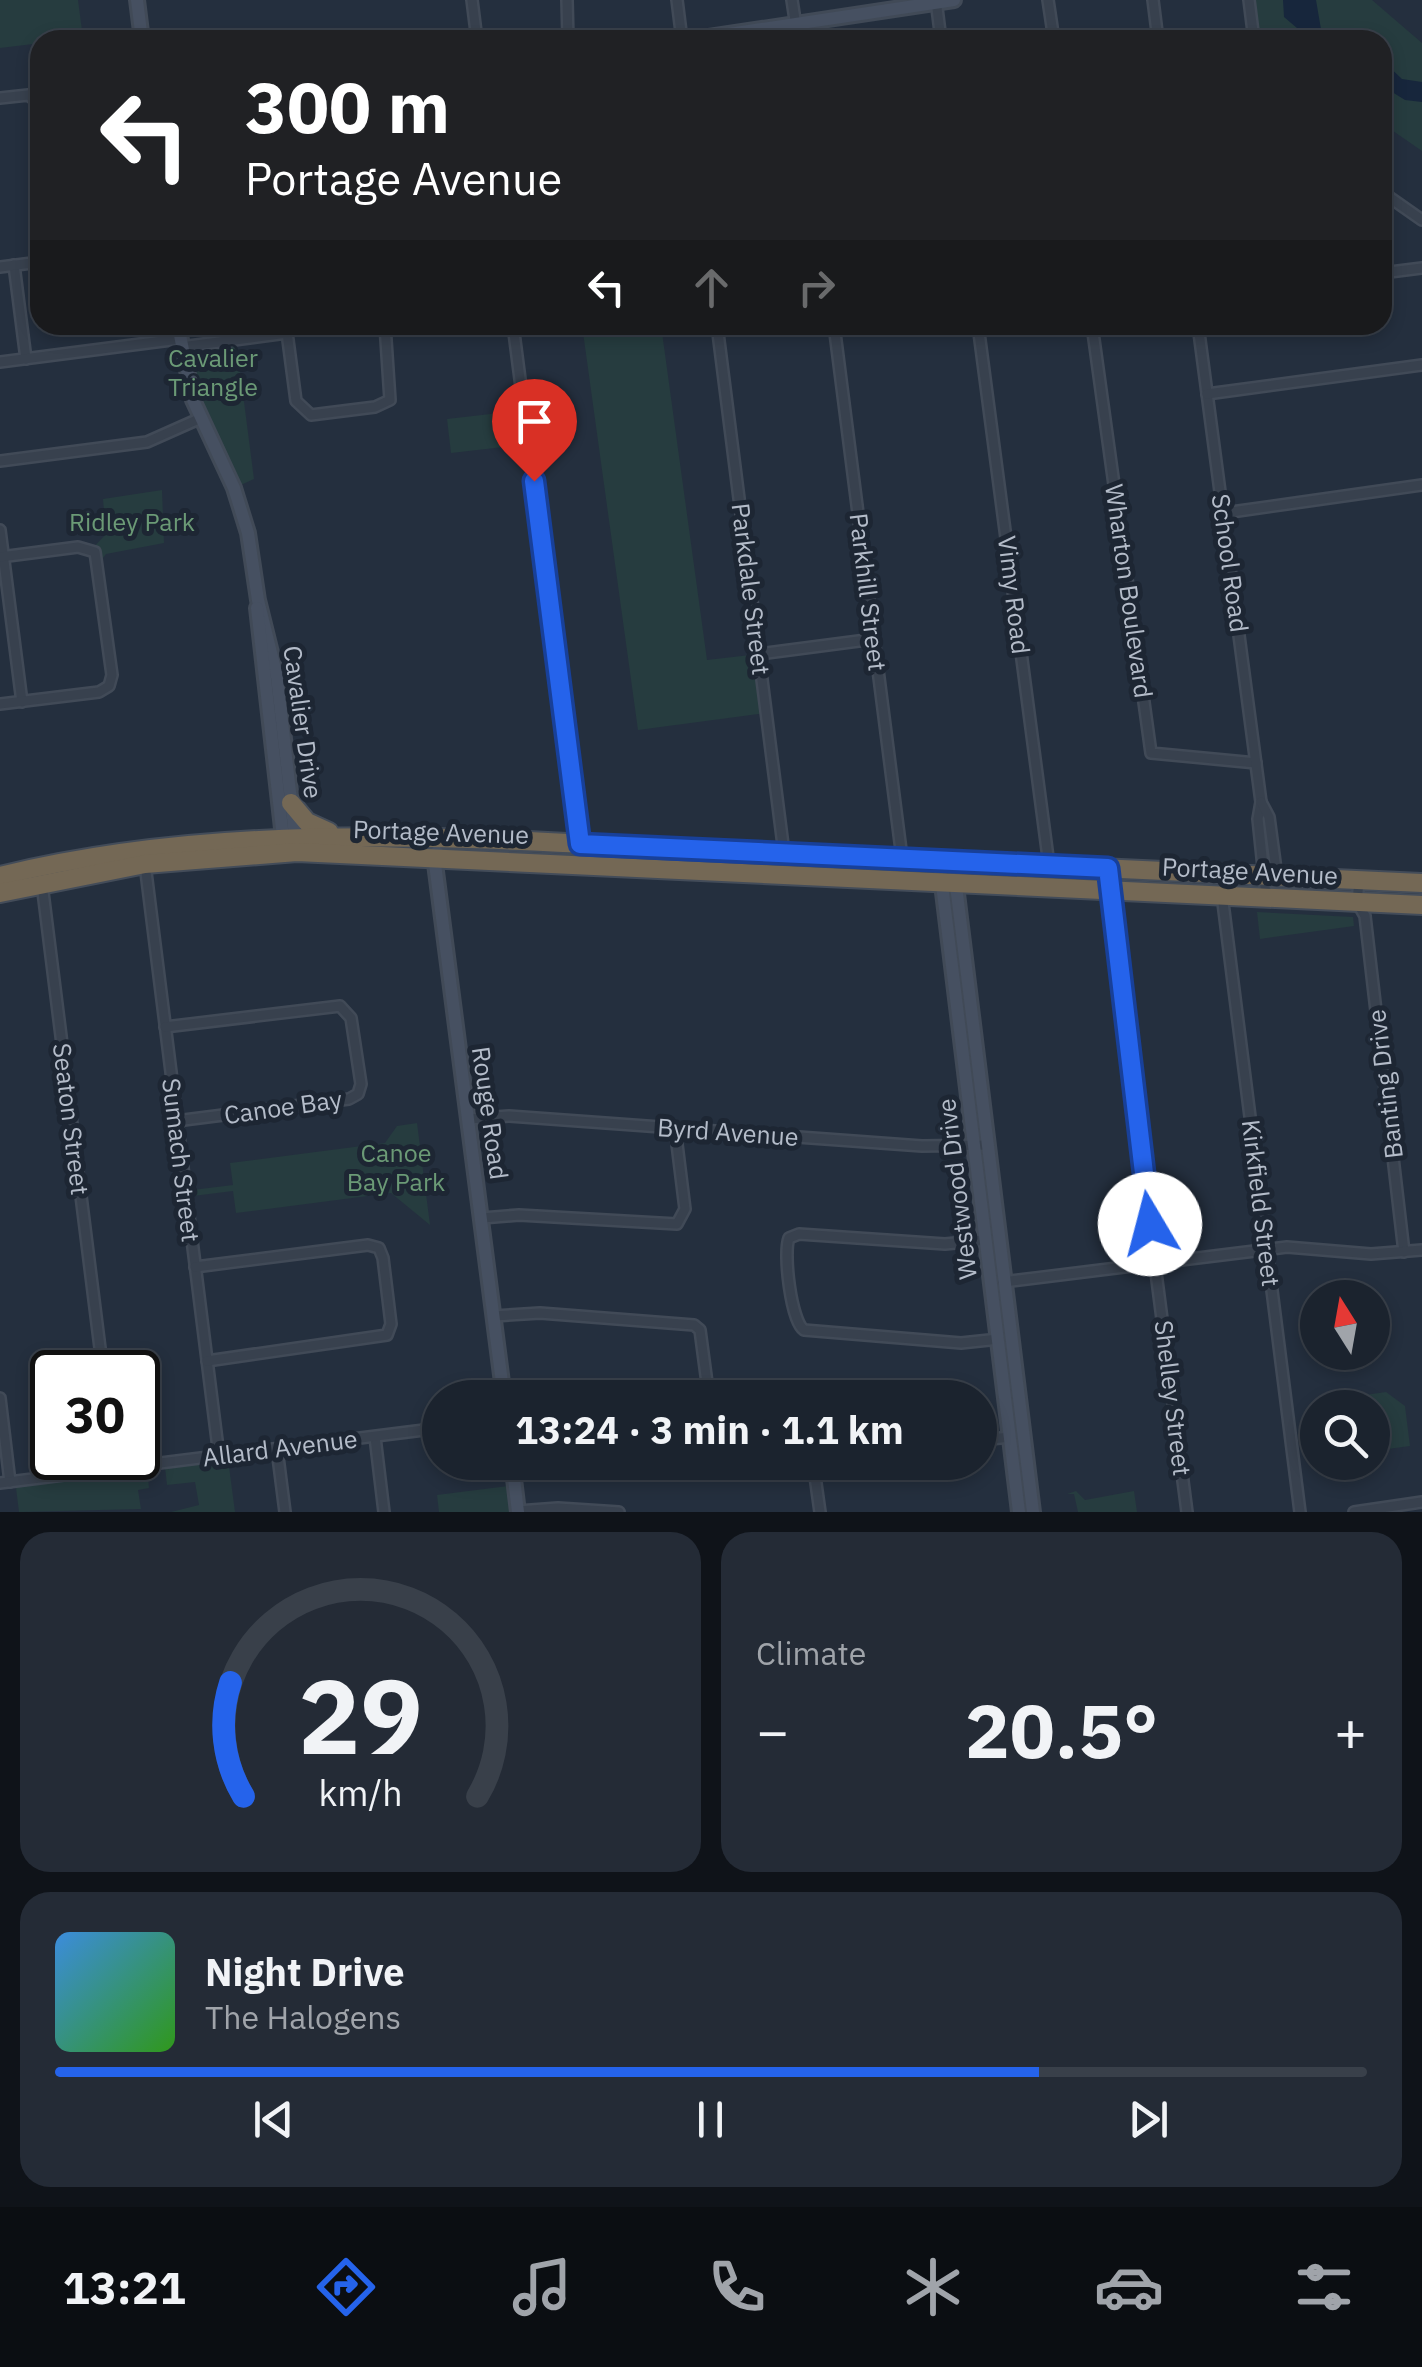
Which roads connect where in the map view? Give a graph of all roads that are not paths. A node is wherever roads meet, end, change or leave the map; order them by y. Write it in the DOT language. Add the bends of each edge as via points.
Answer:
graph roads {
  1 [pos="137,0"];
  2 [pos="472,0"];
  3 [pos="566,0"];
  4 [pos="676,0"];
  5 [pos="792,0"];
  6 [pos="954,0"];
  7 [pos="1048,0"];
  8 [pos="1153,0"];
  9 [pos="1250,0"];
  10 [pos="936,1"];
  11 [pos="141,30"];
  12 [pos="477,30"];
  13 [pos="568,30"];
  14 [pos="683,30"];
  15 [pos="796,30"];
  16 [pos="809,30"];
  17 [pos="940,30"];
  18 [pos="1052,30"];
  19 [pos="1157,30"];
  20 [pos="1253,30"];
  21 [pos="30,96"];
  22 [pos="0,98"];
  23 [pos="1392,199"];
  24 [pos="1422,220"];
  25 [pos="30,263"];
  26 [pos="14,265"];
  27 [pos="0,267"];
  28 [pos="1422,268"];
  29 [pos="1392,272"];
  30 [pos="206,335"];
  31 [pos="287,335"];
  32 [pos="386,335"];
  33 [pos="514,335"];
  34 [pos="718,335"];
  35 [pos="835,335"];
  36 [pos="979,335"];
  37 [pos="1093,335"];
  38 [pos="1199,335"];
  39 [pos="179,337"];
  40 [pos="26,358"];
  41 [pos="0,362"];
  42 [pos="1422,365"];
  43 [pos="1207,394"];
  44 [pos="201,418"];
  45 [pos="0,462"];
  46 [pos="1422,485"];
  47 [pos="1224,513"];
  48 [pos="0,530"];
  49 [pos="2,557"];
  50 [pos="258,600"];
  51 [pos="874,639"];
  52 [pos="759,654"];
  53 [pos="22,702"];
  54 [pos="0,704"];
  55 [pos="1256,763"];
  56 [pos="291,803"];
  57 [pos="344,837"];
  58 [pos="290,844"];
  59 [pos="439,844"];
  60 [pos="580,844"];
  61 [pos="784,853"];
  62 [pos="902,859"];
  63 [pos="946,860"];
  64 [pos="145,864"];
  65 [pos="1049,865"];
  66 [pos="1108,868"];
  67 [pos="41,875"];
  68 [pos="0,876"];
  69 [pos="1272,876"];
  70 [pos="948,881"];
  71 [pos="1365,881"];
  72 [pos="1422,883"];
  73 [pos="1110,888"];
  74 [pos="0,893"];
  75 [pos="1222,894"];
  76 [pos="1271,897"];
  77 [pos="1422,905"];
  78 [pos="1364,907"];
  79 [pos="165,1027"];
  80 [pos="468,1119"];
  81 [pos="176,1122"];
  82 [pos="675,1128"];
  83 [pos="982,1145"];
  84 [pos="482,1218"];
  85 [pos="986,1240"];
  86 [pos="1266,1249"];
  87 [pos="1422,1250"];
  88 [pos="1404,1252"];
  89 [pos="1155,1263"];
  90 [pos="195,1267"];
  91 [pos="998,1282"];
  92 [pos="494,1316"];
  93 [pos="1004,1339"];
  94 [pos="100,1350"];
  95 [pos="207,1361"];
  96 [pos="502,1380"];
  97 [pos="707,1380"];
  98 [pos="0,1398"];
  99 [pos="422,1430"];
  100 [pos="375,1436"];
  101 [pos="1017,1436"];
  102 [pos="997,1438"];
  103 [pos="277,1449"];
  104 [pos="219,1456"];
  105 [pos="160,1460"];
  106 [pos="30,1478"];
  107 [pos="514,1480"];
  108 [pos="816,1480"];
  109 [pos="5,1482"];
  110 [pos="1422,1502"];
  111 [pos="285,1512"];
  112 [pos="384,1512"];
  113 [pos="518,1512"];
  114 [pos="619,1512"];
  115 [pos="820,1512"];
  116 [pos="1020,1512"];
  117 [pos="1033,1512"];
  118 [pos="1187,1512"];
  119 [pos="1300,1512"];
  120 [pos="1354,1512"];
  1 -- 11 [label="street"];
  2 -- 12 [label="street"];
  3 -- 13 [label="street"];
  4 -- 14 [label="street"];
  5 -- 15 [label="street"];
  6 -- 10 [label="street"];
  7 -- 18 [label="street"];
  8 -- 19 [label="street"];
  9 -- 20 [label="street"];
  10 -- 16 [label="street"];
  10 -- 17 [label="street"];
  21 -- 22 [label="street"];
  23 -- 24 [label="street"];
  25 -- 26 [label="street"];
  26 -- 27 [label="street"];
  26 -- 40 [label="street"];
  28 -- 29 [label="street"];
  30 -- 39 [label="street"];
  31 -- 32 [label="street" via="298,406 316,415 390,400"];
  33 -- 60 [label="street"];
  34 -- 52 [label="street, Parkdale Street"];
  35 -- 51 [label="street, Parkhill Street"];
  36 -- 65 [label="street, Vimy Road"];
  37 -- 55 [label="street, Wharton Boulevard" via="1151,753"];
  38 -- 43 [label="street, School Road"];
  39 -- 40 [label="street"];
  39 -- 44 [label="street, Cavalier Drive"];
  40 -- 41 [label="street"];
  42 -- 43 [label="street"];
  43 -- 47 [label="street, School Road"];
  44 -- 45 [label="street" via="147,442"];
  44 -- 50 [label="street, Cavalier Drive" via="245,521"];
  46 -- 47 [label="street"];
  47 -- 55 [label="street, School Road"];
  48 -- 49 [label="street"];
  49 -- 53 [label="street"];
  49 -- 53 [label="street" via="84,546 96,552 99,563 110,686"];
  50 -- 56 [label="street, Cavalier Drive" via="277,677"];
  50 -- 58 [label="street, Cavalier Drive"];
  51 -- 52 [label="street"];
  51 -- 62 [label="street, Parkhill Street"];
  52 -- 61 [label="street, Parkdale Street"];
  53 -- 54 [label="street"];
  55 -- 69 [label="street, School Road" via="1269,817"];
  56 -- 57 [label="highway" via="307,822"];
  56 -- 58 [label="street, Cavalier Drive"];
  57 -- 58 [label="highway, Portage Avenue"];
  57 -- 59 [label="highway, Portage Avenue"];
  58 -- 59 [label="highway, Portage Avenue" via="411,855"];
  58 -- 64 [label="highway, Portage Avenue"];
  58 -- 67 [label="highway, Portage Avenue" via="143,848"];
  59 -- 60 [label="highway, Portage Avenue"];
  59 -- 70 [label="highway, Portage Avenue"];
  59 -- 80 [label="street, Rouge Road"];
  60 -- 61 [label="highway, Portage Avenue"];
  61 -- 62 [label="highway, Portage Avenue"];
  62 -- 63 [label="highway, Portage Avenue"];
  63 -- 65 [label="highway, Portage Avenue"];
  63 -- 70 [label="street, Westwood Drive"];
  64 -- 67 [label="highway, Portage Avenue"];
  64 -- 79 [label="street, Sumach Street"];
  65 -- 66 [label="highway, Portage Avenue"];
  66 -- 69 [label="highway, Portage Avenue"];
  66 -- 73 [label="street, Shelley Street"];
  67 -- 68 [label="highway, Portage Avenue"];
  67 -- 74 [label="highway, Portage Avenue"];
  67 -- 94 [label="street, Seaton Street"];
  69 -- 71 [label="highway, Portage Avenue"];
  69 -- 76 [label="street, School Road"];
  70 -- 73 [label="highway, Portage Avenue"];
  70 -- 83 [label="street, Westwood Drive"];
  71 -- 72 [label="highway, Portage Avenue"];
  71 -- 78 [label="street, Banting Drive"];
  73 -- 75 [label="highway, Portage Avenue"];
  73 -- 89 [label="street, Shelley Street"];
  75 -- 76 [label="highway, Portage Avenue"];
  75 -- 86 [label="street, Kirkfield Street"];
  76 -- 78 [label="highway, Portage Avenue"];
  77 -- 78 [label="highway, Portage Avenue"];
  78 -- 88 [label="street, Banting Drive"];
  79 -- 81 [label="street, Sumach Street"];
  79 -- 81 [label="street, Canoe Bay" via="340,1006 352,1021 361,1084 349,1099"];
  80 -- 82 [label="street, Byrd Avenue"];
  80 -- 84 [label="street, Rouge Road"];
  81 -- 90 [label="street, Sumach Street"];
  82 -- 83 [label="street, Byrd Avenue"];
  82 -- 84 [label="street" via="685,1209 677,1224"];
  83 -- 85 [label="street, Westwood Drive"];
  83 -- 91 [label="street, Westwood Drive"];
  84 -- 92 [label="street, Rouge Road"];
  85 -- 91 [label="street, Westwood Drive"];
  85 -- 93 [label="street" via="951,1244 799,1234 786,1250 795,1320 804,1330 961,1343"];
  86 -- 88 [label="street"];
  86 -- 89 [label="street"];
  86 -- 119 [label="street, Kirkfield Street"];
  87 -- 88 [label="street"];
  89 -- 91 [label="street"];
  89 -- 118 [label="street, Shelley Street"];
  90 -- 95 [label="street, Sumach Street"];
  90 -- 95 [label="street" via="368,1244 384,1258 388,1335"];
  91 -- 93 [label="street, Westwood Drive"];
  92 -- 96 [label="street, Rouge Road"];
  92 -- 97 [label="street" via="540,1312 694,1324"];
  93 -- 101 [label="street, Westwood Drive"];
  95 -- 104 [label="street, Sumach Street"];
  98 -- 109 [label="street"];
  99 -- 100 [label="street, Allard Avenue"];
  100 -- 103 [label="street, Allard Avenue"];
  100 -- 112 [label="street"];
  101 -- 102 [label="street"];
  101 -- 116 [label="street, Westwood Drive"];
  101 -- 117 [label="street, Westwood Drive"];
  103 -- 104 [label="street, Allard Avenue"];
  103 -- 111 [label="street"];
  104 -- 105 [label="street, Allard Avenue"];
  106 -- 109 [label="street, Allard Avenue"];
  107 -- 113 [label="street"];
  108 -- 115 [label="street"];
  110 -- 120 [label="street"];
  113 -- 114 [label="street"];
}
